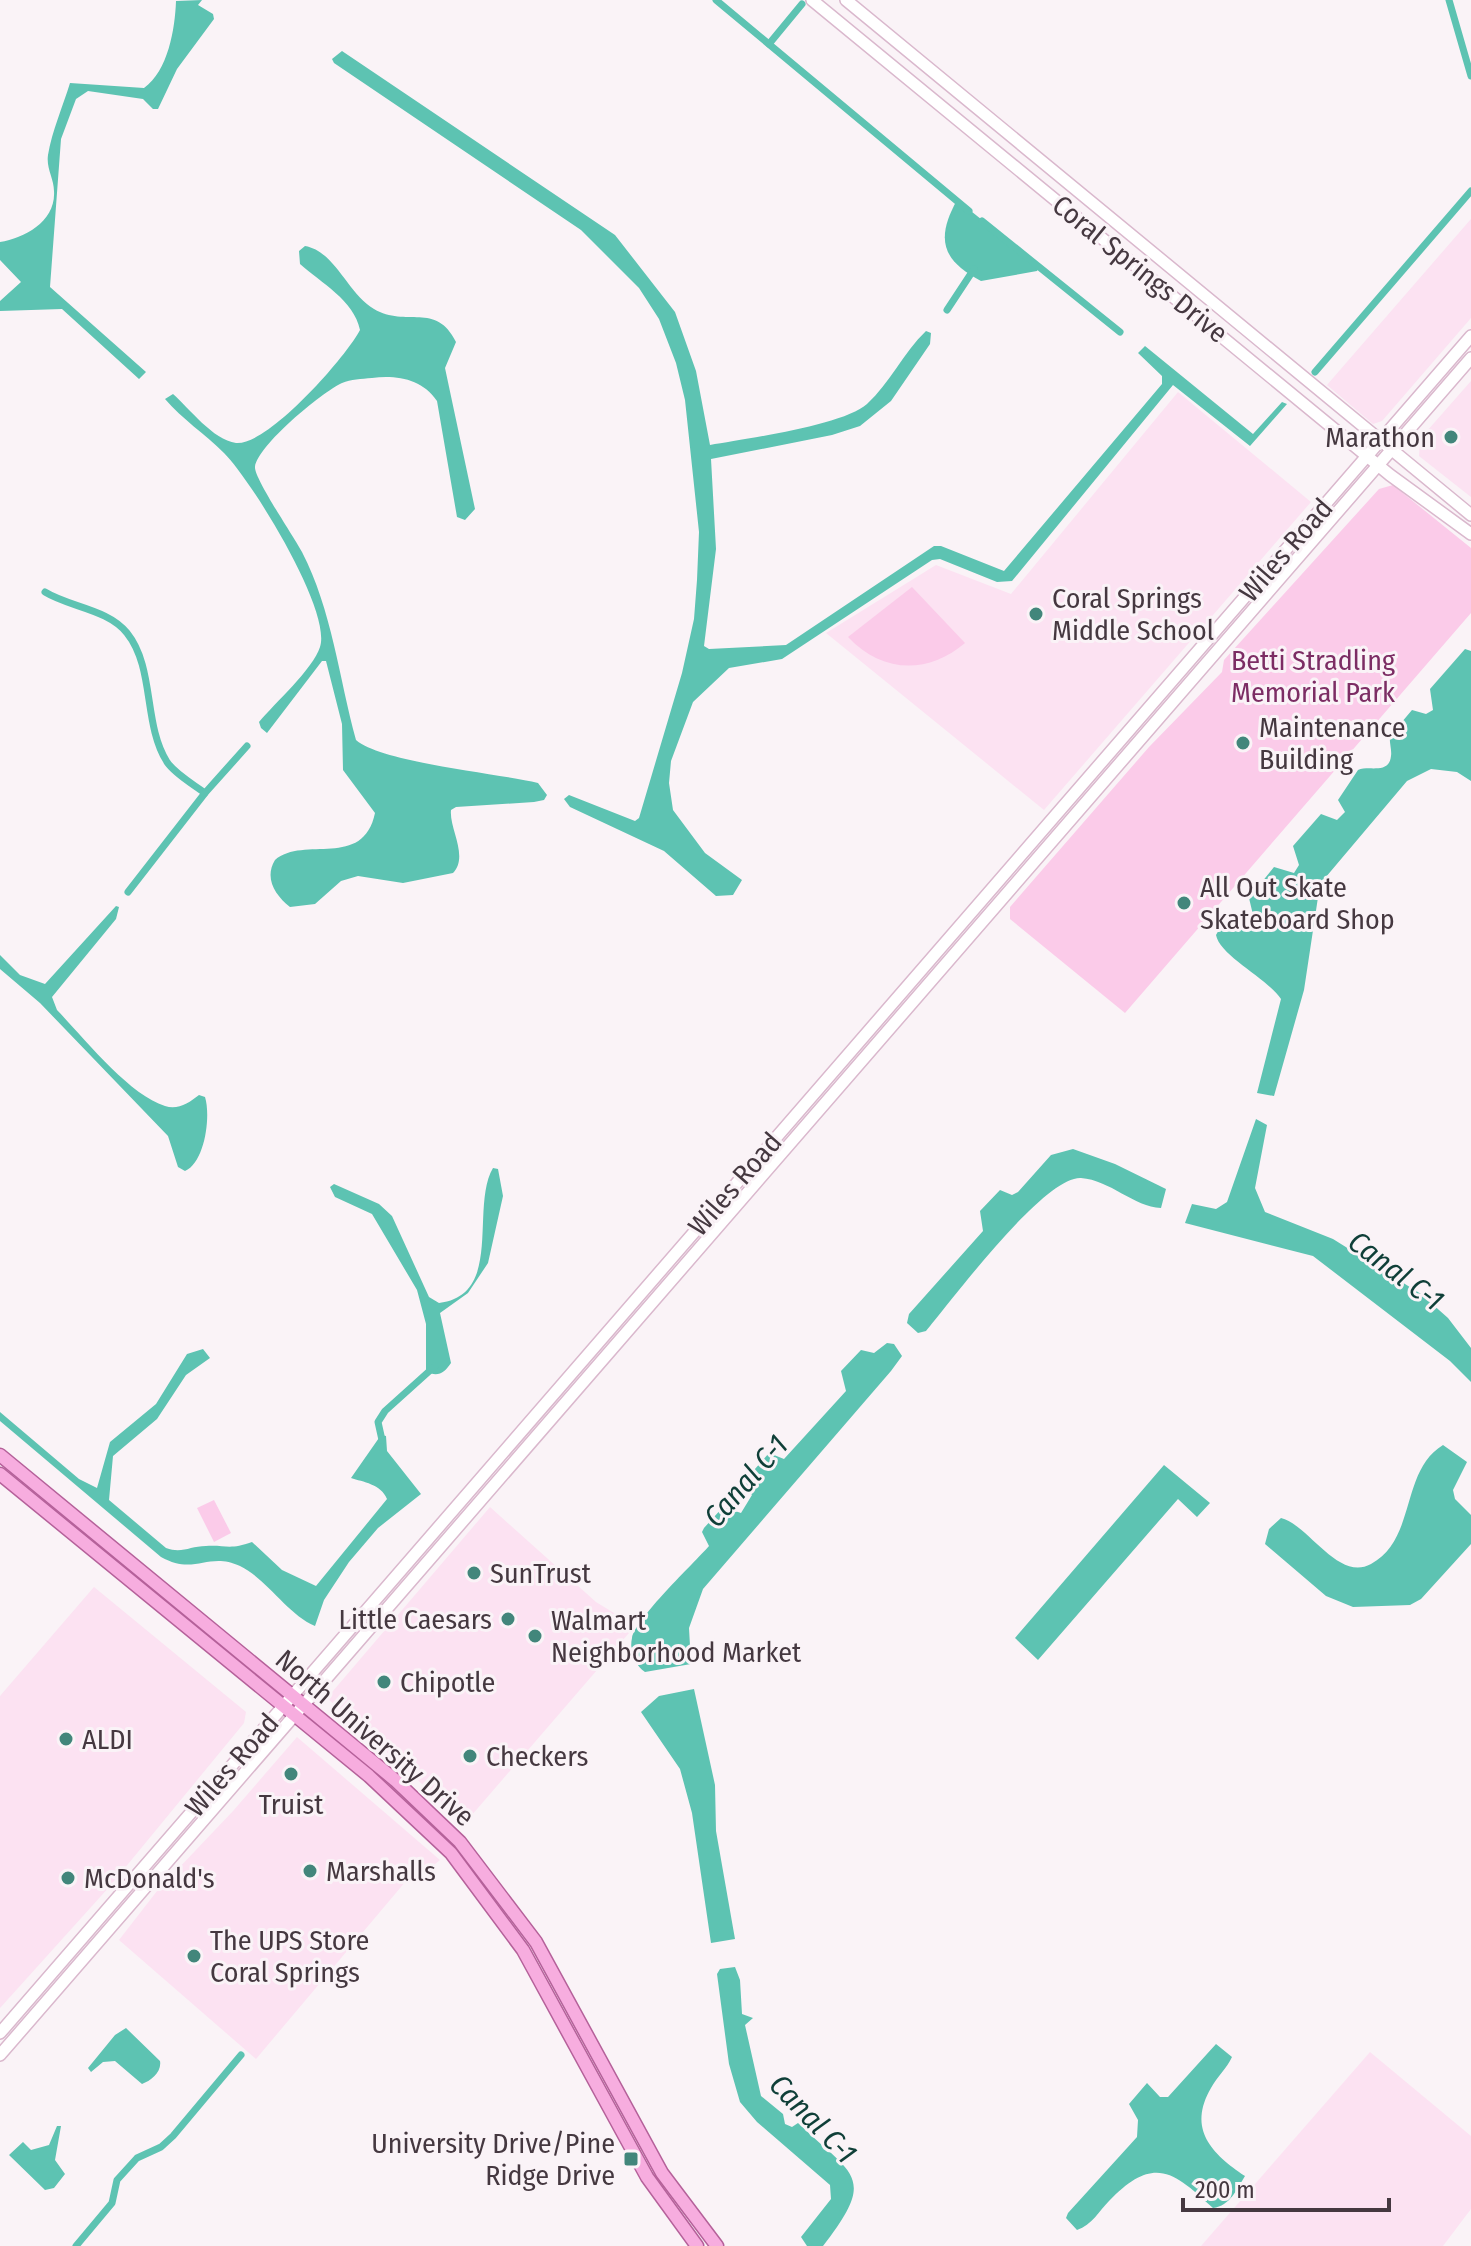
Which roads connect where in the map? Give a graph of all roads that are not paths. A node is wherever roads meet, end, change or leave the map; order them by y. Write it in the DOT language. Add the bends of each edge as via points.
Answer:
graph roads {
  1 [pos="812,0"];
  2 [pos="846,0"];
  3 [pos="1471,336"];
  4 [pos="1471,358"];
  5 [pos="1381,440"];
  6 [pos="1392,449"];
  7 [pos="1367,456"];
  8 [pos="1378,465"];
  9 [pos="1471,515"];
  10 [pos="1471,534"];
  11 [pos="1201,647"];
  12 [pos="1192,657"];
  13 [pos="1204,665"];
  14 [pos="836,1079"];
  15 [pos="582,1360"];
  16 [pos="592,1369"];
  17 [pos="0,1455"];
  18 [pos="0,1474"];
  19 [pos="121,1573"];
  20 [pos="140,1573"];
  21 [pos="292,1695"];
  22 [pos="304,1705"];
  23 [pos="283,1706"];
  24 [pos="294,1715"];
  25 [pos="545,1987"];
  26 [pos="576,2013"];
  27 [pos="560,2015"];
  28 [pos="0,2033"];
  29 [pos="595,2048"];
  30 [pos="0,2055"];
  31 [pos="697,2246"];
  32 [pos="717,2246"];
  1 -- 7 [label="main road, Coral Springs Drive"];
  2 -- 5 [label="main road, Coral Springs Drive"];
  3 -- 5 [label="main road, Wiles Road"];
  4 -- 6 [label="main road, Wiles Road"];
  5 -- 6 [label="main road, Coral Springs Drive"];
  5 -- 7 [label="main road, Wiles Road"];
  6 -- 8 [label="main road, Wiles Road"];
  6 -- 9 [label="main road, Coral Springs Drive"];
  7 -- 8 [label="main road, Coral Springs Drive"];
  7 -- 11 [label="main road, Wiles Road"];
  8 -- 10 [label="main road, Coral Springs Drive"];
  8 -- 13 [label="main road, Wiles Road"];
  11 -- 12 [label="main road, Wiles Road"];
  11 -- 13 [label="main road"];
  12 -- 13 [label="main road"];
  12 -- 14 [label="main road, Wiles Road"];
  13 -- 14 [label="main road, Wiles Road"];
  14 -- 15 [label="main road, Wiles Road"];
  14 -- 16 [label="main road, Wiles Road"];
  15 -- 16 [label="main road"];
  15 -- 21 [label="main road, Wiles Road"];
  16 -- 22 [label="main road, Wiles Road"];
  17 -- 20 [label="main road, North University Drive"];
  18 -- 19 [label="main road, North University Drive"];
  19 -- 20 [label="main road"];
  19 -- 23 [label="main road, North University Drive"];
  20 -- 21 [label="main road, North University Drive"];
  21 -- 22 [label="main road, North University Drive"];
  21 -- 23 [label="main road, Wiles Road"];
  22 -- 24 [label="main road, Wiles Road"];
  22 -- 26 [label="main road, North University Drive" via="460,1842 507,1900"];
  23 -- 24 [label="main road, North University Drive"];
  23 -- 28 [label="main road, Wiles Road"];
  24 -- 25 [label="main road, North University Drive" via="451,1853"];
  24 -- 30 [label="main road, Wiles Road"];
  25 -- 26 [label="main road"];
  25 -- 27 [label="main road, North University Drive"];
  26 -- 29 [label="main road, North University Drive"];
  27 -- 29 [label="main road" via="574,2021"];
  27 -- 31 [label="main road, North University Drive" via="647,2177"];
  29 -- 32 [label="main road, North University Drive" via="662,2173"];
}
